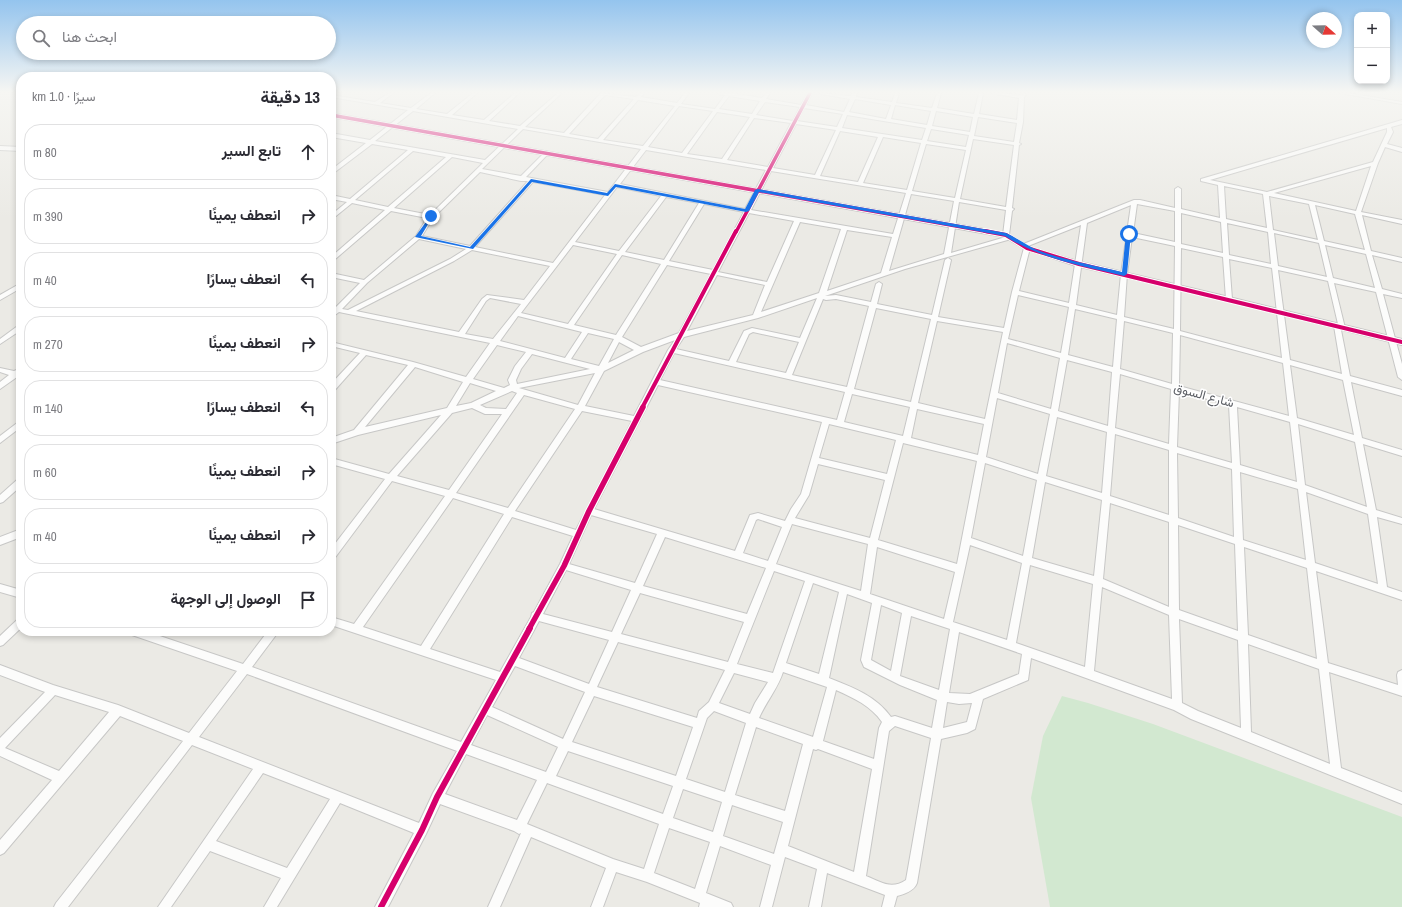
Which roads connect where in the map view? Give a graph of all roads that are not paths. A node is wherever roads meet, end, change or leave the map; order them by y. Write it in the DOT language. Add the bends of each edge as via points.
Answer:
graph roads {
  1 [pos="378,135"];
  2 [pos="445,135"];
  3 [pos="513,135"];
  4 [pos="574,135"];
  5 [pos="604,135"];
  6 [pos="654,135"];
  7 [pos="698,135"];
  8 [pos="741,135"];
  9 [pos="788,135"];
  10 [pos="837,135"];
  11 [pos="877,135"];
  12 [pos="926,135"];
  13 [pos="971,135"];
  14 [pos="973,135"];
  15 [pos="1019,135"];
  16 [pos="1359,135"];
  17 [pos="1388,135"];
  18 [pos="881,136"];
  19 [pos="336,137"];
  20 [pos="600,140"];
  21 [pos="370,142"];
  22 [pos="924,142"];
  23 [pos="1018,144"];
  24 [pos="1384,144"];
  25 [pos="503,145"];
  26 [pos="645,147"];
  27 [pos="0,148"];
  28 [pos="16,149"];
  29 [pos="412,149"];
  30 [pos="969,149"];
  31 [pos="1402,150"];
  32 [pos="546,153"];
  33 [pos="684,154"];
  34 [pos="450,156"];
  35 [pos="724,161"];
  36 [pos="487,162"];
  37 [pos="1375,163"];
  38 [pos="629,167"];
  39 [pos="770,168"];
  40 [pos="336,169"];
  41 [pos="478,170"];
  42 [pos="817,177"];
  43 [pos="521,179"];
  44 [pos="531,180"];
  45 [pos="860,184"];
  46 [pos="1221,184"];
  47 [pos="615,185"];
  48 [pos="1178,189"];
  49 [pos="758,190"];
  50 [pos="909,192"];
  51 [pos="608,194"];
  52 [pos="1266,194"];
  53 [pos="664,195"];
  54 [pos="336,198"];
  55 [pos="957,200"];
  56 [pos="351,201"];
  57 [pos="703,202"];
  58 [pos="1134,202"];
  59 [pos="1312,203"];
  60 [pos="391,208"];
  61 [pos="1011,209"];
  62 [pos="1177,209"];
  63 [pos="746,211"];
  64 [pos="1358,213"];
  65 [pos="336,214"];
  66 [pos="431,216"];
  67 [pos="902,216"];
  68 [pos="798,219"];
  69 [pos="1223,219"];
  70 [pos="1084,222"];
  71 [pos="1402,222"];
  72 [pos="952,225"];
  73 [pos="845,227"];
  74 [pos="1270,230"];
  75 [pos="1129,234"];
  76 [pos="896,236"];
  77 [pos="1008,236"];
  78 [pos="418,237"];
  79 [pos="1320,241"];
  80 [pos="572,243"];
  81 [pos="1177,245"];
  82 [pos="1025,247"];
  83 [pos="471,248"];
  84 [pos="1369,252"];
  85 [pos="620,254"];
  86 [pos="336,256"];
  87 [pos="1226,256"];
  88 [pos="947,258"];
  89 [pos="1402,260"];
  90 [pos="666,264"];
  91 [pos="1079,264"];
  92 [pos="554,265"];
  93 [pos="1274,267"];
  94 [pos="714,273"];
  95 [pos="1124,274"];
  96 [pos="884,275"];
  97 [pos="336,276"];
  98 [pos="1331,280"];
  99 [pos="366,282"];
  100 [pos="769,284"];
  101 [pos="879,284"];
  102 [pos="1176,286"];
  103 [pos="16,288"];
  104 [pos="1380,291"];
  105 [pos="1015,292"];
  106 [pos="822,295"];
  107 [pos="1402,296"];
  108 [pos="0,298"];
  109 [pos="1229,299"];
  110 [pos="526,303"];
  111 [pos="818,303"];
  112 [pos="873,305"];
  113 [pos="1072,306"];
  114 [pos="336,307"];
  115 [pos="336,309"];
  116 [pos="349,312"];
  117 [pos="1280,312"];
  118 [pos="518,314"];
  119 [pos="756,316"];
  120 [pos="934,318"];
  121 [pos="1121,318"];
  122 [pos="569,327"];
  123 [pos="1339,327"];
  124 [pos="16,331"];
  125 [pos="586,331"];
  126 [pos="1007,331"];
  127 [pos="1177,332"];
  128 [pos="461,335"];
  129 [pos="682,335"];
  130 [pos="618,338"];
  131 [pos="1005,340"];
  132 [pos="1392,340"];
  133 [pos="803,341"];
  134 [pos="0,342"];
  135 [pos="495,342"];
  136 [pos="1402,342"];
  137 [pos="336,345"];
  138 [pos="640,350"];
  139 [pos="672,350"];
  140 [pos="531,351"];
  141 [pos="365,352"];
  142 [pos="1064,357"];
  143 [pos="567,360"];
  144 [pos="1287,362"];
  145 [pos="413,364"];
  146 [pos="731,364"];
  147 [pos="602,369"];
  148 [pos="0,370"];
  149 [pos="1116,371"];
  150 [pos="16,373"];
  151 [pos="16,375"];
  152 [pos="788,377"];
  153 [pos="1345,377"];
  154 [pos="1402,377"];
  155 [pos="468,380"];
  156 [pos="656,382"];
  157 [pos="336,384"];
  158 [pos="0,386"];
  159 [pos="512,387"];
  160 [pos="1176,388"];
  161 [pos="504,391"];
  162 [pos="848,391"];
  163 [pos="522,392"];
  164 [pos="1402,393"];
  165 [pos="994,395"];
  166 [pos="1232,403"];
  167 [pos="473,405"];
  168 [pos="914,405"];
  169 [pos="580,408"];
  170 [pos="449,411"];
  171 [pos="508,412"];
  172 [pos="1053,413"];
  173 [pos="638,419"];
  174 [pos="826,420"];
  175 [pos="1294,420"];
  176 [pos="988,422"];
  177 [pos="840,424"];
  178 [pos="16,427"];
  179 [pos="1111,431"];
  180 [pos="357,432"];
  181 [pos="336,438"];
  182 [pos="0,440"];
  183 [pos="903,440"];
  184 [pos="1358,440"];
  185 [pos="1173,449"];
  186 [pos="1402,453"];
  187 [pos="981,459"];
  188 [pos="816,460"];
  189 [pos="336,462"];
  190 [pos="1236,467"];
  191 [pos="390,478"];
  192 [pos="891,478"];
  193 [pos="1041,478"];
  194 [pos="16,486"];
  195 [pos="1302,487"];
  196 [pos="450,494"];
  197 [pos="1106,498"];
  198 [pos="0,500"];
  199 [pos="589,511"];
  200 [pos="510,512"];
  201 [pos="1372,512"];
  202 [pos="1173,520"];
  203 [pos="1402,521"];
  204 [pos="789,522"];
  205 [pos="662,533"];
  206 [pos="579,534"];
  207 [pos="16,535"];
  208 [pos="966,540"];
  209 [pos="0,541"];
  210 [pos="873,542"];
  211 [pos="1239,543"];
  212 [pos="336,549"];
  213 [pos="736,556"];
  214 [pos="1028,561"];
  215 [pos="564,566"];
  216 [pos="770,566"];
  217 [pos="1312,568"];
  218 [pos="959,569"];
  219 [pos="810,579"];
  220 [pos="1097,581"];
  221 [pos="0,588"];
  222 [pos="637,588"];
  223 [pos="844,589"];
  224 [pos="1383,590"];
  225 [pos="16,593"];
  226 [pos="865,596"];
  227 [pos="1402,596"];
  228 [pos="877,600"];
  229 [pos="908,610"];
  230 [pos="1174,613"];
  231 [pos="535,616"];
  232 [pos="750,619"];
  233 [pos="336,624"];
  234 [pos="951,625"];
  235 [pos="16,627"];
  236 [pos="356,630"];
  237 [pos="147,636"];
  238 [pos="270,636"];
  239 [pos="615,637"];
  240 [pos="1243,638"];
  241 [pos="0,642"];
  242 [pos="1011,646"];
  243 [pos="423,652"];
  244 [pos="1027,652"];
  245 [pos="512,660"];
  246 [pos="780,666"];
  247 [pos="1324,666"];
  248 [pos="731,668"];
  249 [pos="245,669"];
  250 [pos="0,670"];
  251 [pos="1088,673"];
  252 [pos="1402,675"];
  253 [pos="503,678"];
  254 [pos="895,678"];
  255 [pos="776,679"];
  256 [pos="823,680"];
  257 [pos="1402,683"];
  258 [pos="833,684"];
  259 [pos="53,690"];
  260 [pos="591,690"];
  261 [pos="1402,691"];
  262 [pos="979,695"];
  263 [pos="944,697"];
  264 [pos="713,706"];
  265 [pos="1177,706"];
  266 [pos="485,709"];
  267 [pos="118,710"];
  268 [pos="753,722"];
  269 [pos="889,723"];
  270 [pos="699,724"];
  271 [pos="937,735"];
  272 [pos="1246,736"];
  273 [pos="190,738"];
  274 [pos="812,743"];
  275 [pos="565,745"];
  276 [pos="0,746"];
  277 [pos="464,748"];
  278 [pos="0,751"];
  279 [pos="878,766"];
  280 [pos="260,767"];
  281 [pos="1336,772"];
  282 [pos="61,778"];
  283 [pos="546,778"];
  284 [pos="680,783"];
  285 [pos="338,796"];
  286 [pos="437,797"];
  287 [pos="729,798"];
  288 [pos="1402,798"];
  289 [pos="788,818"];
  290 [pos="667,820"];
  291 [pos="523,829"];
  292 [pos="422,830"];
  293 [pos="716,838"];
  294 [pos="208,844"];
  295 [pos="0,849"];
  296 [pos="780,855"];
  297 [pos="613,864"];
  298 [pos="823,866"];
  299 [pos="290,876"];
  300 [pos="647,876"];
  301 [pos="859,880"];
  302 [pos="892,892"];
  303 [pos="704,901"];
  304 [pos="60,907"];
  305 [pos="164,907"];
  306 [pos="270,907"];
  307 [pos="381,907"];
  308 [pos="494,907"];
  309 [pos="597,907"];
  310 [pos="727,907"];
  311 [pos="766,907"];
  312 [pos="815,907"];
  313 [pos="888,907"];
  1 -- 21 [label="street"];
  2 -- 25 [label="street"];
  3 -- 25 [label="street"];
  4 -- 20 [label="street"];
  5 -- 20 [label="street"];
  6 -- 26 [label="street"];
  7 -- 33 [label="street"];
  8 -- 35 [label="street"];
  9 -- 39 [label="street"];
  10 -- 42 [label="street"];
  11 -- 18 [label="street"];
  12 -- 22 [label="street"];
  13 -- 30 [label="street"];
  14 -- 23 [label="street"];
  15 -- 23 [label="street"];
  16 -- 46 [label="street" via="1204,179"];
  17 -- 24 [label="street"];
  18 -- 22 [label="street"];
  18 -- 45 [label="street"];
  19 -- 21 [label="street"];
  20 -- 26 [label="street"];
  21 -- 29 [label="street"];
  21 -- 40 [label="street"];
  22 -- 30 [label="street"];
  22 -- 50 [label="street"];
  23 -- 61 [label="street"];
  24 -- 31 [label="street"];
  24 -- 37 [label="street"];
  25 -- 32 [label="street"];
  25 -- 36 [label="street"];
  26 -- 33 [label="street"];
  26 -- 38 [label="street"];
  27 -- 28 [label="street"];
  29 -- 34 [label="street"];
  29 -- 56 [label="street"];
  30 -- 55 [label="street"];
  32 -- 38 [label="street"];
  32 -- 43 [label="street"];
  33 -- 35 [label="street"];
  34 -- 36 [label="street"];
  34 -- 60 [label="street"];
  35 -- 39 [label="street"];
  36 -- 41 [label="street"];
  37 -- 52 [label="street"];
  37 -- 64 [label="street"];
  38 -- 47 [label="street"];
  38 -- 49 [label="street"];
  39 -- 42 [label="street"];
  39 -- 49 [label="street"];
  41 -- 43 [label="street"];
  41 -- 66 [label="street"];
  42 -- 45 [label="street"];
  43 -- 44 [label="street"];
  44 -- 51 [label="street"];
  44 -- 83 [label="street"];
  45 -- 50 [label="street"];
  46 -- 52 [label="street"];
  46 -- 69 [label="street"];
  47 -- 51 [label="street"];
  47 -- 53 [label="street"];
  48 -- 62 [label="street"];
  49 -- 63 [label="street"];
  49 -- 67 [label="street"];
  50 -- 55 [label="street"];
  50 -- 67 [label="street"];
  51 -- 80 [label="street"];
  52 -- 59 [label="street"];
  52 -- 74 [label="street"];
  53 -- 57 [label="street"];
  53 -- 85 [label="street"];
  54 -- 56 [label="street"];
  55 -- 61 [label="street"];
  55 -- 72 [label="street"];
  56 -- 60 [label="street"];
  56 -- 65 [label="street"];
  57 -- 63 [label="street"];
  57 -- 90 [label="street"];
  58 -- 62 [label="street"];
  58 -- 70 [label="street"];
  58 -- 75 [label="street"];
  59 -- 64 [label="street"];
  59 -- 79 [label="street"];
  60 -- 66 [label="street"];
  60 -- 86 [label="street"];
  61 -- 77 [label="street"];
  62 -- 69 [label="street"];
  62 -- 81 [label="street"];
  63 -- 68 [label="street"];
  63 -- 94 [label="street"];
  64 -- 71 [label="street"];
  64 -- 84 [label="street"];
  66 -- 78 [label="street"];
  67 -- 72 [label="street"];
  67 -- 76 [label="street"];
  68 -- 73 [label="street"];
  68 -- 100 [label="street"];
  69 -- 74 [label="street"];
  69 -- 87 [label="street"];
  70 -- 82 [label="street"];
  70 -- 91 [label="street"];
  72 -- 77 [label="street"];
  72 -- 88 [label="street"];
  73 -- 76 [label="street"];
  73 -- 106 [label="street"];
  74 -- 79 [label="street"];
  74 -- 93 [label="street"];
  75 -- 81 [label="street"];
  75 -- 95 [label="street"];
  76 -- 96 [label="street"];
  77 -- 82 [label="street"];
  77 -- 88 [label="street"];
  78 -- 83 [label="street"];
  78 -- 99 [label="street"];
  79 -- 84 [label="street"];
  79 -- 98 [label="street"];
  80 -- 85 [label="street"];
  80 -- 92 [label="street"];
  81 -- 87 [label="street"];
  81 -- 102 [label="street"];
  82 -- 91 [label="street"];
  82 -- 105 [label="street"];
  83 -- 92 [label="street"];
  83 -- 116 [label="street"];
  84 -- 89 [label="street"];
  84 -- 104 [label="street"];
  85 -- 90 [label="street"];
  85 -- 122 [label="street"];
  87 -- 93 [label="street"];
  87 -- 109 [label="street"];
  88 -- 96 [label="street"];
  88 -- 120 [label="street"];
  90 -- 94 [label="street"];
  90 -- 130 [label="street"];
  91 -- 95 [label="street"];
  91 -- 113 [label="street"];
  92 -- 110 [label="street"];
  93 -- 98 [label="street"];
  93 -- 117 [label="street"];
  94 -- 100 [label="street"];
  94 -- 129 [label="street"];
  95 -- 102 [label="street"];
  95 -- 121 [label="street"];
  96 -- 106 [label="street"];
  97 -- 99 [label="street"];
  98 -- 104 [label="street"];
  98 -- 123 [label="street"];
  99 -- 114 [label="street"];
  100 -- 119 [label="street"];
  101 -- 112 [label="street"];
  102 -- 109 [label="street"];
  102 -- 127 [label="street"];
  103 -- 108 [label="street"];
  104 -- 107 [label="street"];
  104 -- 132 [label="street"];
  105 -- 113 [label="street"];
  105 -- 126 [label="street"];
  106 -- 111 [label="street"];
  106 -- 119 [label="street"];
  109 -- 117 [label="street"];
  110 -- 118 [label="street"];
  110 -- 128 [label="street" via="489,296"];
  111 -- 112 [label="street" via="832,296"];
  111 -- 133 [label="street"];
  112 -- 120 [label="street"];
  112 -- 162 [label="street"];
  113 -- 121 [label="street"];
  113 -- 142 [label="street"];
  115 -- 116 [label="street"];
  116 -- 128 [label="street"];
  117 -- 123 [label="street"];
  117 -- 144 [label="street"];
  118 -- 122 [label="street"];
  118 -- 135 [label="street"];
  119 -- 129 [label="street"];
  120 -- 126 [label="street"];
  120 -- 168 [label="street"];
  121 -- 127 [label="street"];
  121 -- 149 [label="street"];
  122 -- 125 [label="street"];
  123 -- 132 [label="street"];
  123 -- 153 [label="street"];
  124 -- 134 [label="street"];
  125 -- 130 [label="street"];
  125 -- 143 [label="street"];
  126 -- 131 [label="street"];
  127 -- 144 [label="street"];
  127 -- 160 [label="street"];
  128 -- 135 [label="street"];
  129 -- 138 [label="street"];
  129 -- 139 [label="street"];
  130 -- 138 [label="street"];
  130 -- 147 [label="street"];
  131 -- 142 [label="street, شارع السوق"];
  131 -- 165 [label="street"];
  132 -- 136 [label="street"];
  132 -- 154 [label="street"];
  133 -- 146 [label="street" via="748,331"];
  133 -- 152 [label="street"];
  135 -- 140 [label="street"];
  135 -- 155 [label="street"];
  137 -- 141 [label="street"];
  138 -- 147 [label="street"];
  139 -- 146 [label="street"];
  139 -- 156 [label="street"];
  140 -- 143 [label="street"];
  140 -- 159 [label="street" via="518,368 512,380"];
  141 -- 145 [label="street"];
  141 -- 157 [label="street"];
  142 -- 149 [label="street, شارع السوق"];
  142 -- 172 [label="street"];
  143 -- 147 [label="street"];
  144 -- 153 [label="street"];
  144 -- 175 [label="street"];
  145 -- 155 [label="street"];
  145 -- 180 [label="street"];
  146 -- 152 [label="street"];
  147 -- 159 [label="street"];
  147 -- 169 [label="street"];
  148 -- 150 [label="street"];
  149 -- 160 [label="street, شارع السوق"];
  149 -- 179 [label="street"];
  151 -- 158 [label="street"];
  152 -- 162 [label="street"];
  153 -- 164 [label="street"];
  153 -- 184 [label="street"];
  155 -- 161 [label="street"];
  155 -- 170 [label="street"];
  156 -- 173 [label="street"];
  156 -- 174 [label="street"];
  159 -- 161 [label="street"];
  159 -- 163 [label="street"];
  160 -- 166 [label="street, شارع السوق"];
  160 -- 185 [label="street"];
  161 -- 167 [label="street"];
  162 -- 168 [label="street"];
  162 -- 177 [label="street"];
  163 -- 169 [label="street"];
  163 -- 171 [label="street"];
  165 -- 172 [label="street"];
  165 -- 176 [label="street"];
  166 -- 175 [label="street, شارع السوق"];
  166 -- 190 [label="street"];
  167 -- 170 [label="street"];
  167 -- 171 [label="street" via="485,411"];
  168 -- 176 [label="street"];
  168 -- 183 [label="street"];
  169 -- 173 [label="street"];
  169 -- 200 [label="street"];
  170 -- 180 [label="street"];
  170 -- 191 [label="street"];
  171 -- 196 [label="street"];
  172 -- 179 [label="street"];
  172 -- 193 [label="street"];
  173 -- 199 [label="street"];
  174 -- 177 [label="street"];
  174 -- 188 [label="street"];
  175 -- 184 [label="street, شارع السوق"];
  175 -- 195 [label="street"];
  176 -- 187 [label="street"];
  177 -- 183 [label="street"];
  178 -- 182 [label="street"];
  179 -- 185 [label="street"];
  179 -- 197 [label="street"];
  180 -- 181 [label="street"];
  183 -- 187 [label="street"];
  183 -- 192 [label="street"];
  184 -- 186 [label="street, شارع السوق"];
  184 -- 201 [label="street"];
  185 -- 190 [label="street"];
  185 -- 202 [label="street"];
  187 -- 193 [label="street"];
  187 -- 208 [label="street"];
  188 -- 192 [label="street"];
  188 -- 204 [label="street" via="805,495"];
  189 -- 191 [label="street"];
  190 -- 195 [label="street"];
  190 -- 211 [label="street"];
  191 -- 196 [label="street"];
  191 -- 212 [label="street"];
  192 -- 210 [label="street"];
  193 -- 197 [label="street"];
  193 -- 214 [label="street"];
  194 -- 198 [label="street"];
  195 -- 201 [label="street"];
  195 -- 217 [label="street"];
  196 -- 200 [label="street"];
  196 -- 236 [label="street"];
  197 -- 202 [label="street"];
  197 -- 220 [label="street"];
  199 -- 205 [label="street"];
  199 -- 206 [label="street"];
  200 -- 206 [label="street"];
  200 -- 243 [label="street"];
  201 -- 203 [label="street"];
  201 -- 224 [label="street"];
  202 -- 211 [label="street"];
  202 -- 230 [label="street"];
  204 -- 210 [label="street"];
  204 -- 213 [label="street" via="753,517"];
  204 -- 216 [label="street"];
  205 -- 213 [label="street"];
  205 -- 222 [label="street"];
  206 -- 215 [label="street"];
  207 -- 209 [label="street"];
  208 -- 214 [label="street"];
  208 -- 218 [label="street"];
  210 -- 218 [label="street"];
  210 -- 226 [label="street"];
  211 -- 217 [label="street"];
  211 -- 240 [label="street"];
  213 -- 216 [label="street"];
  214 -- 220 [label="street"];
  214 -- 242 [label="street"];
  215 -- 222 [label="street"];
  215 -- 231 [label="street"];
  216 -- 219 [label="street"];
  216 -- 232 [label="street"];
  217 -- 224 [label="street"];
  217 -- 247 [label="street"];
  218 -- 234 [label="street"];
  219 -- 223 [label="street"];
  219 -- 246 [label="street"];
  220 -- 230 [label="street"];
  220 -- 251 [label="street"];
  221 -- 225 [label="street"];
  222 -- 232 [label="street"];
  222 -- 239 [label="street"];
  223 -- 226 [label="street"];
  223 -- 256 [label="street"];
  224 -- 227 [label="street"];
  226 -- 228 [label="street"];
  228 -- 229 [label="street"];
  228 -- 254 [label="street" via="866,660 867,664"];
  229 -- 234 [label="street"];
  229 -- 254 [label="street"];
  230 -- 240 [label="street"];
  230 -- 265 [label="street"];
  231 -- 239 [label="street"];
  231 -- 245 [label="street"];
  232 -- 248 [label="street"];
  233 -- 236 [label="street"];
  234 -- 242 [label="street"];
  234 -- 263 [label="street"];
  235 -- 241 [label="street"];
  236 -- 243 [label="street"];
  237 -- 249 [label="street"];
  238 -- 249 [label="street"];
  239 -- 248 [label="street"];
  239 -- 260 [label="street"];
  240 -- 247 [label="street"];
  240 -- 272 [label="street"];
  242 -- 244 [label="street"];
  243 -- 253 [label="street"];
  244 -- 251 [label="street"];
  244 -- 262 [label="street" via="1024,677"];
  245 -- 253 [label="street"];
  245 -- 260 [label="street"];
  246 -- 255 [label="street"];
  246 -- 256 [label="street"];
  247 -- 261 [label="street"];
  247 -- 281 [label="street"];
  248 -- 255 [label="street"];
  248 -- 264 [label="street"];
  249 -- 273 [label="street"];
  249 -- 277 [label="street"];
  250 -- 259 [label="street"];
  251 -- 265 [label="street"];
  252 -- 257 [label="street"];
  253 -- 266 [label="street"];
  254 -- 263 [label="street"];
  255 -- 268 [label="street" via="760,703"];
  256 -- 258 [label="street"];
  258 -- 269 [label="street" via="875,706"];
  258 -- 274 [label="street"];
  259 -- 267 [label="street"];
  259 -- 276 [label="street"];
  260 -- 270 [label="street"];
  260 -- 275 [label="street"];
  262 -- 263 [label="street" via="961,700"];
  262 -- 271 [label="street" via="972,725"];
  263 -- 271 [label="street"];
  264 -- 268 [label="street"];
  264 -- 270 [label="street" via="703,715"];
  265 -- 272 [label="street"];
  266 -- 275 [label="street"];
  266 -- 277 [label="street"];
  267 -- 273 [label="street"];
  267 -- 282 [label="street"];
  268 -- 274 [label="street"];
  268 -- 287 [label="street"];
  269 -- 271 [label="street" via="895,721"];
  269 -- 279 [label="street" via="884,728"];
  270 -- 284 [label="street"];
  271 -- 302 [label="street" via="911,883"];
  272 -- 281 [label="street"];
  273 -- 280 [label="street"];
  273 -- 304 [label="street"];
  274 -- 279 [label="street"];
  274 -- 289 [label="street"];
  275 -- 283 [label="street"];
  275 -- 284 [label="street"];
  277 -- 283 [label="street"];
  277 -- 286 [label="street"];
  278 -- 282 [label="street"];
  279 -- 301 [label="street"];
  280 -- 285 [label="street"];
  280 -- 294 [label="street"];
  281 -- 288 [label="street"];
  282 -- 295 [label="street"];
  283 -- 290 [label="street"];
  283 -- 291 [label="street"];
  284 -- 287 [label="street"];
  284 -- 290 [label="street"];
  285 -- 292 [label="street"];
  285 -- 299 [label="street"];
  286 -- 291 [label="street"];
  286 -- 292 [label="street"];
  287 -- 289 [label="street"];
  287 -- 293 [label="street"];
  289 -- 296 [label="street"];
  290 -- 293 [label="street"];
  290 -- 300 [label="street"];
  291 -- 297 [label="street"];
  291 -- 308 [label="street"];
  292 -- 307 [label="street"];
  293 -- 296 [label="street"];
  293 -- 303 [label="street"];
  294 -- 299 [label="street"];
  294 -- 305 [label="street"];
  296 -- 298 [label="street"];
  296 -- 311 [label="street"];
  297 -- 300 [label="street"];
  297 -- 309 [label="street"];
  298 -- 301 [label="street"];
  298 -- 312 [label="street"];
  299 -- 306 [label="street"];
  300 -- 303 [label="street"];
  301 -- 302 [label="street"];
  302 -- 313 [label="street"];
  303 -- 310 [label="street"];
}
